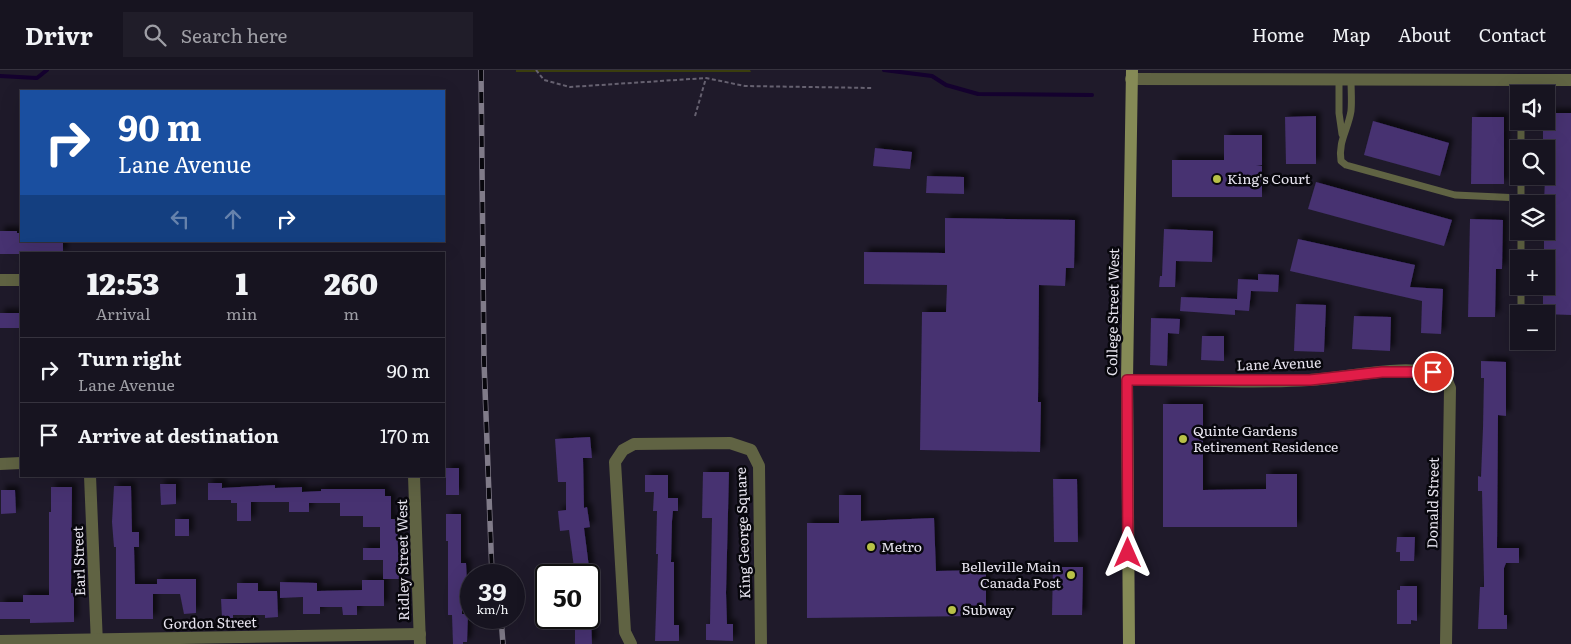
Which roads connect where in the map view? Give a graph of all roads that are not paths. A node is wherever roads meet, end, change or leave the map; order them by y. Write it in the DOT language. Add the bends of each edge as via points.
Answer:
graph roads {
  1 [pos="1132,74"];
  2 [pos="1345,79"];
  3 [pos="1521,80"];
  4 [pos="1571,80"];
  5 [pos="1521,85"];
  6 [pos="1342,134"];
  7 [pos="1510,200"];
  8 [pos="0,280"];
  9 [pos="20,280"];
  10 [pos="1433,372"];
  11 [pos="1127,380"];
  12 [pos="20,463"];
  13 [pos="0,464"];
  14 [pos="90,477"];
  15 [pos="414,477"];
  16 [pos="420,639"];
  17 [pos="0,641"];
  18 [pos="97,642"];
  19 [pos="631,644"];
  20 [pos="761,644"];
  21 [pos="1128,644"];
  22 [pos="1446,644"];
  1 -- 2 [label="street"];
  1 -- 11 [label="main road, College Street West"];
  2 -- 3 [label="street"];
  2 -- 6 [label="lane" via="1339,119"];
  2 -- 6 [label="lane" via="1351,109"];
  3 -- 4 [label="street"];
  3 -- 5 [label="lane"];
  6 -- 7 [label="lane" via="1341,161 1354,169 1455,195"];
  8 -- 9 [label="street"];
  10 -- 11 [label="street, Lane Avenue" via="1382,372 1310,380"];
  10 -- 22 [label="street, Donald Street" via="1445,376 1450,388"];
  11 -- 21 [label="main road, College Street West"];
  12 -- 13 [label="street"];
  14 -- 18 [label="street, Earl Street"];
  15 -- 16 [label="street, Ridley Street West"];
  16 -- 18 [label="street, Gordon Street"];
  17 -- 18 [label="street, Gordon Street"];
  19 -- 20 [label="street, King George Square" via="626,632 615,462 623,450 634,444 730,443 751,450 759,466"];
}
